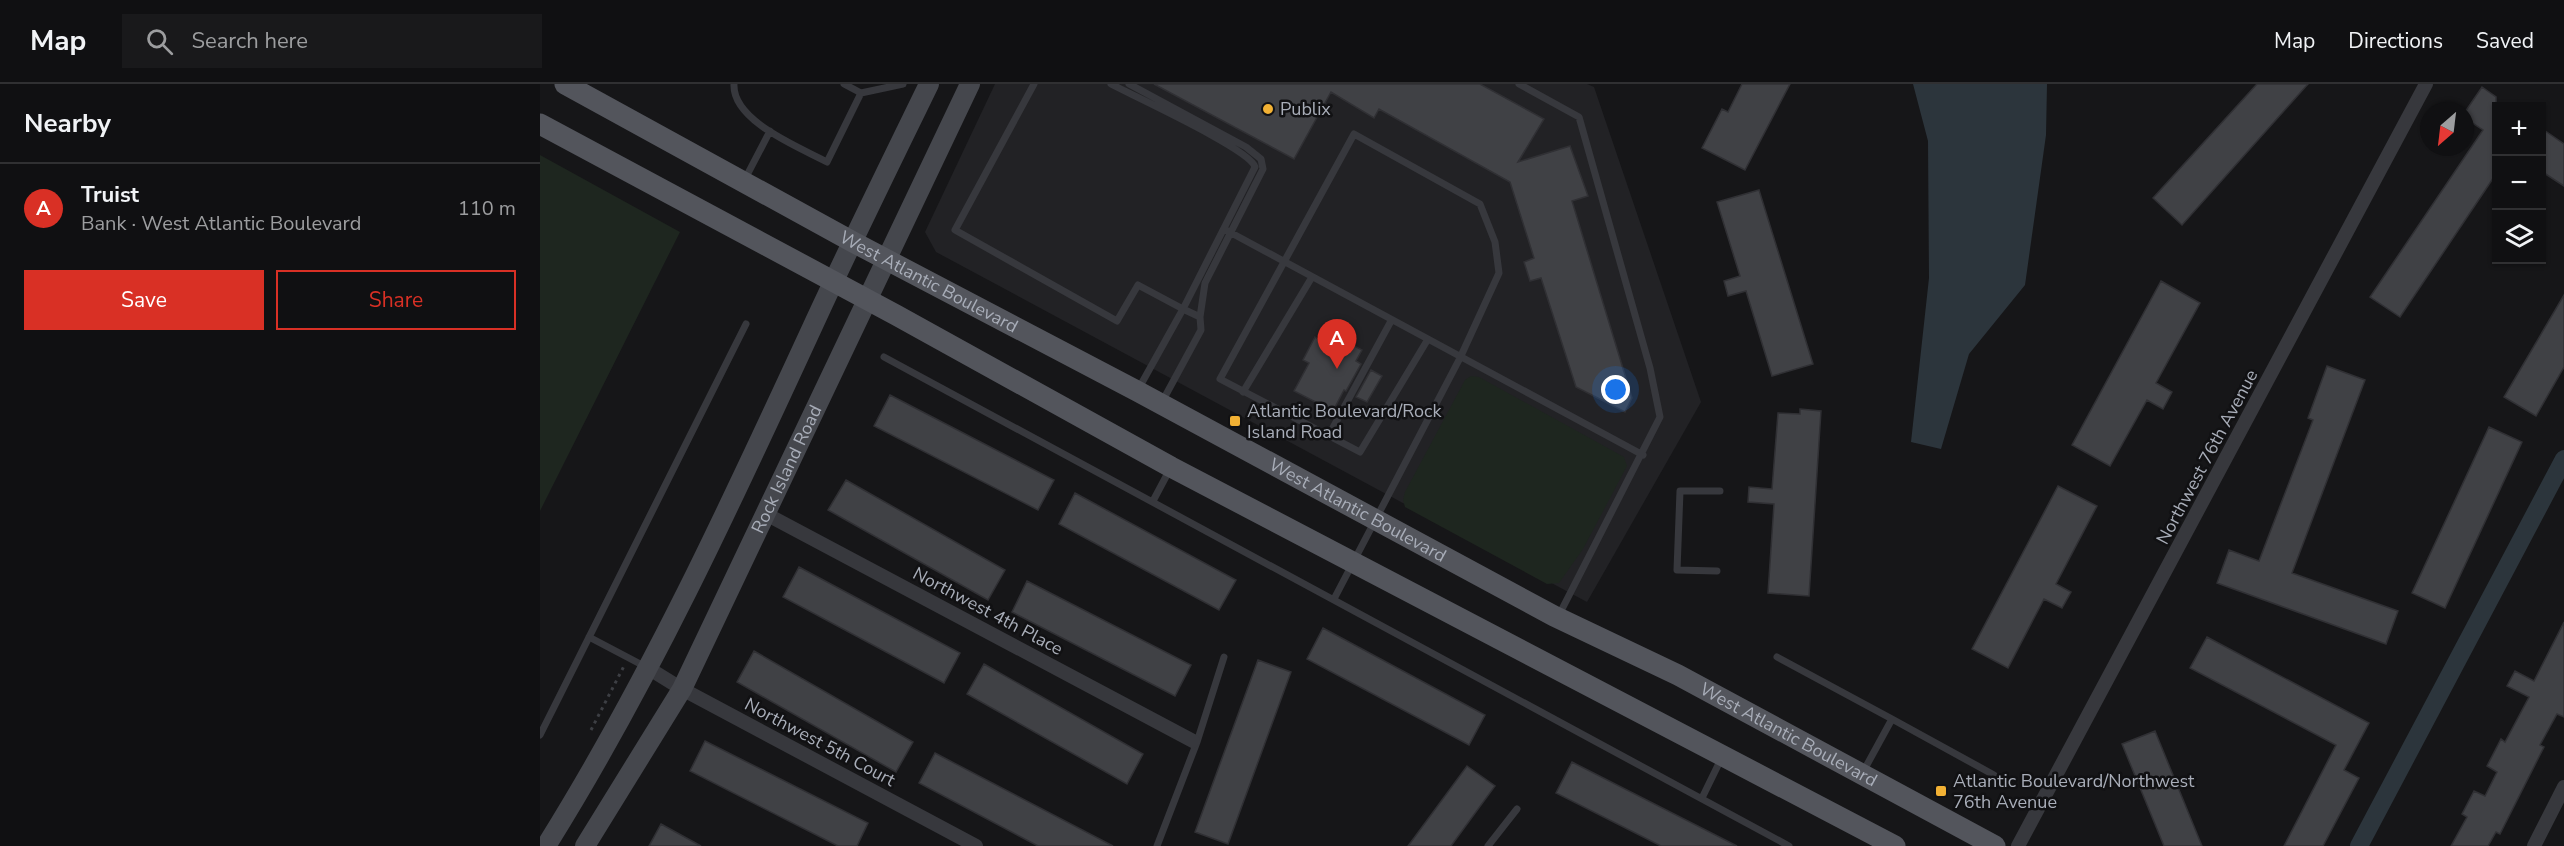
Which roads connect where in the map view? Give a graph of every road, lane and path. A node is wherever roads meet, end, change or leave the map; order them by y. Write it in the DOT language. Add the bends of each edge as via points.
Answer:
graph roads {
  1 [pos="565,84"];
  2 [pos="734,84"];
  3 [pos="844,84"];
  4 [pos="903,84"];
  5 [pos="929,84"];
  6 [pos="970,84"];
  7 [pos="1034,84"];
  8 [pos="1110,84"];
  9 [pos="1129,84"];
  10 [pos="1519,84"];
  11 [pos="2426,84"];
  12 [pos="861,93"];
  13 [pos="540,124"];
  14 [pos="770,131"];
  15 [pos="745,181"];
  16 [pos="1224,229"];
  17 [pos="853,242"];
  18 [pos="888,259"];
  19 [pos="1285,261"];
  20 [pos="1312,277"];
  21 [pos="834,282"];
  22 [pos="868,300"];
  23 [pos="1183,309"];
  24 [pos="1200,317"];
  25 [pos="1391,321"];
  26 [pos="746,324"];
  27 [pos="1428,339"];
  28 [pos="884,357"];
  29 [pos="1460,358"];
  30 [pos="1137,391"];
  31 [pos="1243,392"];
  32 [pos="1160,404"];
  33 [pos="1275,430"];
  34 [pos="1329,435"];
  35 [pos="1270,438"];
  36 [pos="1643,455"];
  37 [pos="1171,467"];
  38 [pos="1720,490"];
  39 [pos="1153,501"];
  40 [pos="766,514"];
  41 [pos="1375,520"];
  42 [pos="1353,563"];
  43 [pos="1717,571"];
  44 [pos="1334,599"];
  45 [pos="1558,617"];
  46 [pos="589,637"];
  47 [pos="1224,657"];
  48 [pos="1778,657"];
  49 [pos="648,668"];
  50 [pos="682,689"];
  51 [pos="1892,718"];
  52 [pos="540,735"];
  53 [pos="1195,741"];
  54 [pos="1723,756"];
  55 [pos="1862,774"];
  56 [pos="1994,775"];
  57 [pos="2564,787"];
  58 [pos="1702,798"];
  59 [pos="1517,809"];
  60 [pos="546,846"];
  61 [pos="585,846"];
  62 [pos="976,846"];
  63 [pos="1158,846"];
  64 [pos="1488,846"];
  65 [pos="1789,846"];
  66 [pos="1895,846"];
  67 [pos="1995,846"];
  68 [pos="2019,846"];
  69 [pos="2534,846"];
  1 -- 15 [label="main road, West Atlantic Boulevard"];
  2 -- 14 [label="lane" via="746,114"];
  3 -- 12 [label="lane"];
  4 -- 12 [label="lane"];
  5 -- 17 [label="main road, Rock Island Road"];
  6 -- 18 [label="main road, Rock Island Road"];
  7 -- 23 [label="lane" via="955,230 1117,321 1138,285"];
  8 -- 16 [label="lane" via="1214,137 1254,163 1253,174"];
  9 -- 24 [label="lane" via="1246,147 1261,159 1263,169 1205,283"];
  10 -- 36 [label="lane" via="1579,117 1650,368 1660,417"];
  11 -- 68 [label="street, Northwest 76th Avenue"];
  12 -- 14 [label="lane" via="827,162"];
  13 -- 21 [label="main road"];
  14 -- 15 [label="lane"];
  15 -- 17 [label="main road, West Atlantic Boulevard"];
  16 -- 19 [label="lane"];
  16 -- 23 [label="lane"];
  17 -- 18 [label="main road, West Atlantic Boulevard"];
  17 -- 21 [label="main road, Rock Island Road"];
  18 -- 22 [label="main road, Rock Island Road"];
  18 -- 30 [label="main road, West Atlantic Boulevard"];
  19 -- 20 [label="lane"];
  19 -- 29 [label="lane" via="1354,134 1479,204 1495,242 1499,273"];
  19 -- 31 [label="lane" via="1220,379"];
  20 -- 25 [label="lane"];
  20 -- 31 [label="lane"];
  21 -- 22 [label="main road"];
  21 -- 49 [label="main road, Rock Island Road"];
  22 -- 37 [label="main road"];
  22 -- 40 [label="main road, Rock Island Road"];
  23 -- 24 [label="lane"];
  23 -- 30 [label="lane"];
  24 -- 32 [label="lane" via="1201,330"];
  25 -- 27 [label="lane"];
  25 -- 34 [label="lane"];
  26 -- 46 [label="lane"];
  27 -- 29 [label="lane"];
  27 -- 34 [label="lane" via="1360,452"];
  28 -- 39 [label="lane"];
  29 -- 36 [label="lane"];
  29 -- 41 [label="lane"];
  30 -- 32 [label="main road, West Atlantic Boulevard"];
  31 -- 34 [label="lane"];
  32 -- 41 [label="main road, West Atlantic Boulevard"];
  33 -- 35 [label="path"];
  36 -- 45 [label="lane"];
  37 -- 39 [label="lane"];
  37 -- 42 [label="main road"];
  38 -- 43 [label="lane" via="1680,491 1677,570"];
  39 -- 44 [label="lane"];
  40 -- 50 [label="main road, Rock Island Road"];
  40 -- 53 [label="street, Northwest 4th Place"];
  41 -- 42 [label="lane"];
  41 -- 55 [label="main road, West Atlantic Boulevard"];
  42 -- 44 [label="lane"];
  42 -- 54 [label="main road"];
  44 -- 58 [label="lane"];
  46 -- 49 [label="lane"];
  46 -- 52 [label="lane"];
  47 -- 53 [label="lane"];
  48 -- 51 [label="lane"];
  49 -- 50 [label="street, Northwest 5th Court"];
  49 -- 60 [label="main road, Rock Island Road"];
  50 -- 61 [label="main road, Rock Island Road"];
  50 -- 62 [label="street, Northwest 5th Court"];
  51 -- 55 [label="lane"];
  51 -- 56 [label="lane"];
  53 -- 63 [label="lane"];
  54 -- 58 [label="lane"];
  54 -- 66 [label="main road"];
  55 -- 67 [label="main road, West Atlantic Boulevard"];
  57 -- 69 [label="street"];
  58 -- 65 [label="lane"];
  59 -- 64 [label="lane"];
}
